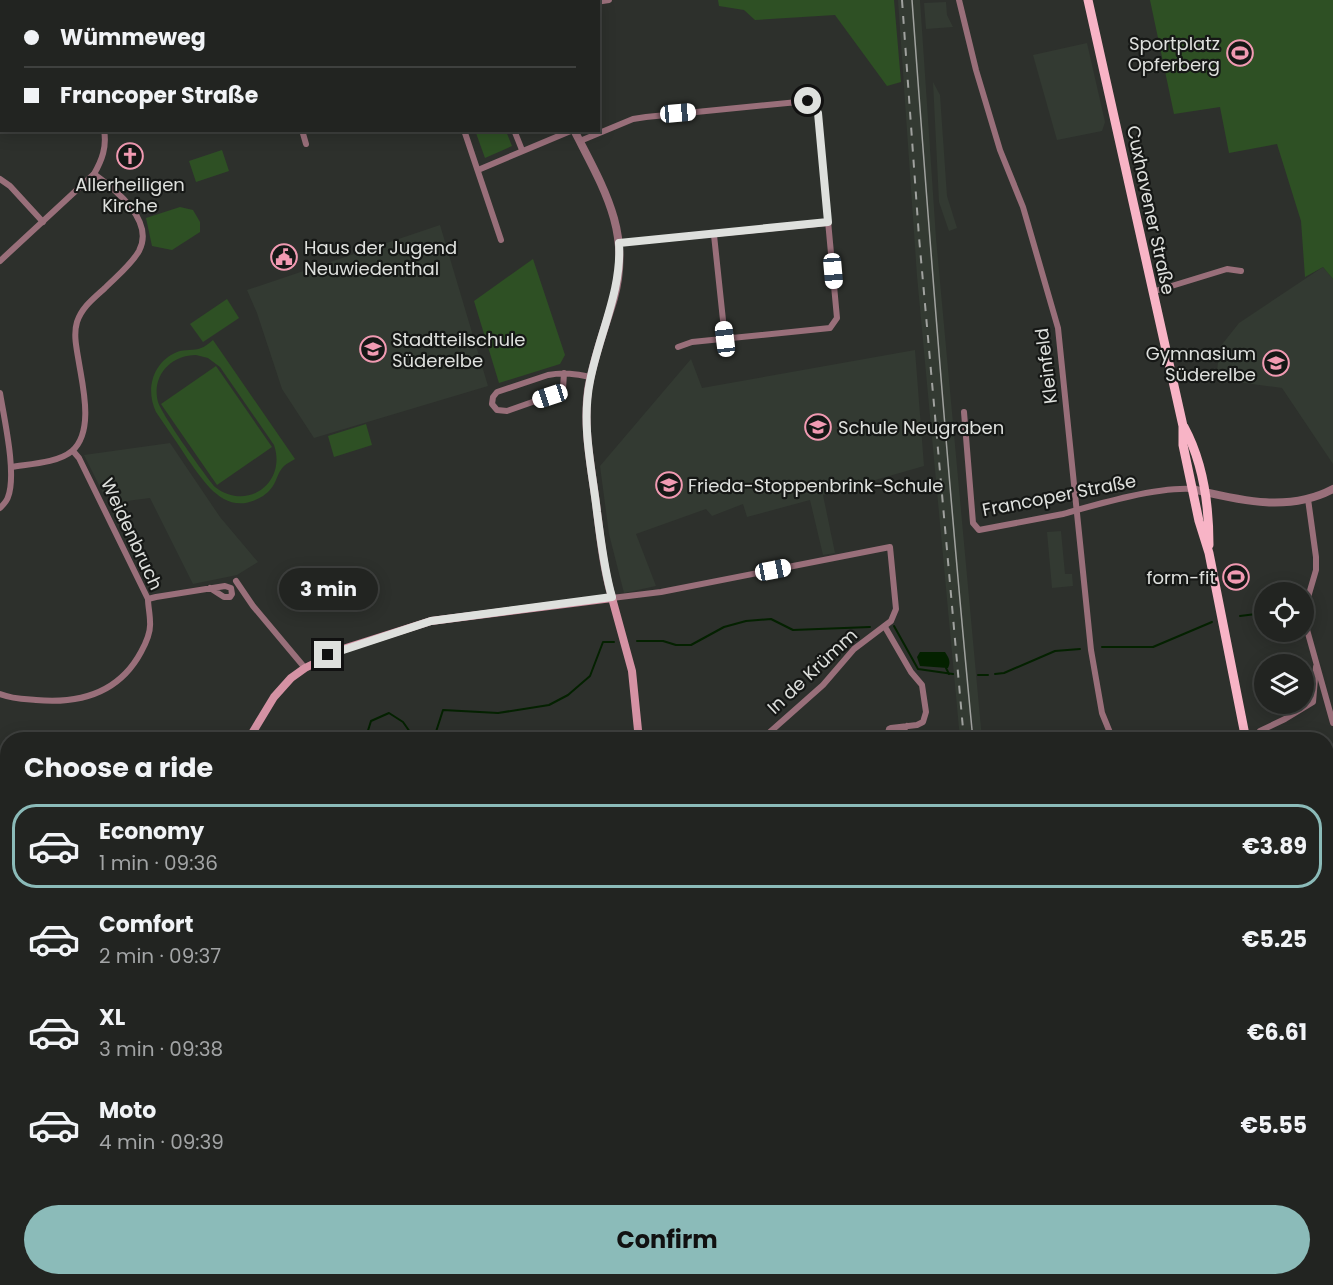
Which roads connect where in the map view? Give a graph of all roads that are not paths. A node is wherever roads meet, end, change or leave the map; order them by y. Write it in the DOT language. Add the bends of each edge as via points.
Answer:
graph roads {
  1 [pos="959,0"];
  2 [pos="1088,0"];
  3 [pos="104,132"];
  4 [pos="303,132"];
  5 [pos="465,132"];
  6 [pos="515,132"];
  7 [pos="568,132"];
  8 [pos="574,132"];
  9 [pos="580,141"];
  10 [pos="306,144"];
  11 [pos="522,150"];
  12 [pos="478,170"];
  13 [pos="94,174"];
  14 [pos="0,178"];
  15 [pos="43,222"];
  16 [pos="828,222"];
  17 [pos="714,235"];
  18 [pos="501,240"];
  19 [pos="619,243"];
  20 [pos="0,261"];
  21 [pos="1241,271"];
  22 [pos="1152,292"];
  23 [pos="725,339"];
  24 [pos="678,347"];
  25 [pos="564,373"];
  26 [pos="591,377"];
  27 [pos="0,393"];
  28 [pos="964,412"];
  29 [pos="1183,426"];
  30 [pos="3,430"];
  31 [pos="73,450"];
  32 [pos="11,467"];
  33 [pos="1192,489"];
  34 [pos="1333,489"];
  35 [pos="1204,492"];
  36 [pos="1308,499"];
  37 [pos="0,508"];
  38 [pos="1075,510"];
  39 [pos="1209,553"];
  40 [pos="236,581"];
  41 [pos="1312,582"];
  42 [pos="210,588"];
  43 [pos="612,597"];
  44 [pos="147,599"];
  45 [pos="885,627"];
  46 [pos="1310,642"];
  47 [pos="1316,664"];
  48 [pos="305,668"];
  49 [pos="0,694"];
  50 [pos="1333,723"];
  51 [pos="907,726"];
  52 [pos="1260,731"];
  53 [pos="253,732"];
  54 [pos="638,732"];
  55 [pos="770,732"];
  56 [pos="1110,732"];
  57 [pos="1244,732"];
  1 -- 38 [label="street, Kleinfeld" via="1000,150 1023,207 1058,328"];
  2 -- 22 [label="main road, Cuxhavener Straße"];
  3 -- 13 [label="street" via="103,158"];
  4 -- 10 [label="street"];
  5 -- 12 [label="street"];
  6 -- 11 [label="street"];
  7 -- 11 [label="street"];
  8 -- 9 [label="street"];
  9 -- 16 [label="street" via="633,119 808,101 818,113"];
  9 -- 19 [label="street" via="611,203"];
  11 -- 12 [label="street"];
  12 -- 18 [label="street"];
  13 -- 15 [label="street"];
  13 -- 31 [label="street" via="136,214 142,229 141,249 82,309 76,326 86,421"];
  14 -- 15 [label="street"];
  15 -- 20 [label="street"];
  16 -- 17 [label="street"];
  16 -- 23 [label="street" via="837,318 830,328"];
  17 -- 19 [label="street"];
  17 -- 23 [label="street"];
  19 -- 26 [label="street" via="617,285"];
  21 -- 22 [label="street" via="1227,268"];
  22 -- 29 [label="main road, Cuxhavener Straße"];
  23 -- 24 [label="street"];
  25 -- 25 [label="street" via="499,392 492,404 503,411 558,393 563,389"];
  25 -- 26 [label="street"];
  26 -- 43 [label="street" via="586,431"];
  27 -- 30 [label="street"];
  28 -- 38 [label="street, Francoper Straße" via="975,526 986,530"];
  29 -- 33 [label="main road, Cuxhavener Straße"];
  29 -- 35 [label="main road, Cuxhavener Straße" via="1193,443"];
  30 -- 32 [label="street"];
  31 -- 32 [label="street" via="56,459"];
  31 -- 44 [label="street, Weidenbruch"];
  32 -- 37 [label="street" via="8,498"];
  33 -- 35 [label="street"];
  33 -- 38 [label="street, Francoper Straße"];
  33 -- 39 [label="main road, Cuxhavener Straße"];
  34 -- 36 [label="street"];
  35 -- 36 [label="street" via="1272,504"];
  35 -- 39 [label="main road, Cuxhavener Straße"];
  36 -- 41 [label="street" via="1316,557"];
  38 -- 56 [label="street, Kleinfeld" via="1091,650 1102,712"];
  39 -- 57 [label="main road, Cuxhavener Straße"];
  40 -- 48 [label="street"];
  42 -- 44 [label="street"];
  43 -- 45 [label="street, In de Krümm" via="661,592 890,547 896,609"];
  43 -- 48 [label="main road" via="431,621 346,648"];
  43 -- 54 [label="main road" via="632,671"];
  44 -- 49 [label="street, Weidenbruch" via="151,623 147,641 135,664 102,691 60,702"];
  45 -- 51 [label="street, In de Krümm" via="924,689 924,719"];
  45 -- 55 [label="street, In de Krümm" via="860,644 823,685"];
  46 -- 47 [label="street"];
  47 -- 50 [label="street"];
  47 -- 52 [label="street" via="1313,702"];
  48 -- 53 [label="main road" via="281,688"];
}
